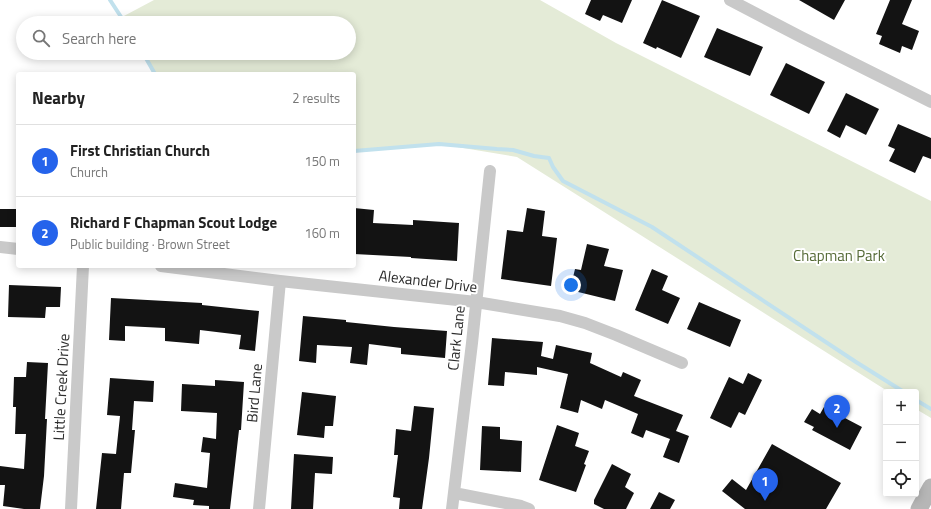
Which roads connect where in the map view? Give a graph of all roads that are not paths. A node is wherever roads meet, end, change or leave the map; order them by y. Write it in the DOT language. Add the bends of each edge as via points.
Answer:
graph roads {
  1 [pos="730,0"];
  2 [pos="931,102"];
  3 [pos="490,171"];
  4 [pos="0,247"];
  5 [pos="16,249"];
  6 [pos="83,268"];
  7 [pos="177,268"];
  8 [pos="280,281"];
  9 [pos="476,302"];
  10 [pos="682,363"];
  11 [pos="931,487"];
  12 [pos="454,492"];
  13 [pos="71,509"];
  14 [pos="259,509"];
  15 [pos="452,509"];
  16 [pos="529,509"];
  17 [pos="919,509"];
  1 -- 2 [label="street"];
  3 -- 9 [label="street, Clark Lane"];
  4 -- 5 [label="street"];
  6 -- 13 [label="street, Little Creek Drive"];
  7 -- 8 [label="street, Alexander Drive"];
  8 -- 9 [label="street, Alexander Drive"];
  8 -- 14 [label="street, Bird Lane"];
  9 -- 10 [label="street, Alexander Drive" via="560,316 585,323"];
  9 -- 12 [label="street, Clark Lane"];
  11 -- 17 [label="main road"];
  12 -- 15 [label="street, Clark Lane"];
  12 -- 16 [label="street"];
}
